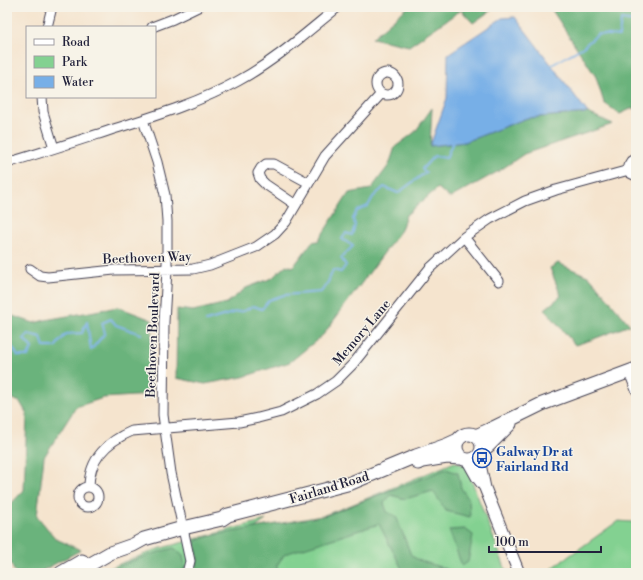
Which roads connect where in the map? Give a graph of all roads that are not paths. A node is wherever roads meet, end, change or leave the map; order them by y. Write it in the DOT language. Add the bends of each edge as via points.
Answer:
graph roads {
  1 [pos="52,7"];
  2 [pos="198,7"];
  3 [pos="338,7"];
  4 [pos="47,26"];
  5 [pos="155,26"];
  6 [pos="381,94"];
  7 [pos="42,98"];
  8 [pos="143,120"];
  9 [pos="54,148"];
  10 [pos="636,158"];
  11 [pos="7,163"];
  12 [pos="632,173"];
  13 [pos="309,183"];
  14 [pos="296,205"];
  15 [pos="464,237"];
  16 [pos="30,268"];
  17 [pos="167,270"];
  18 [pos="499,281"];
  19 [pos="632,371"];
  20 [pos="636,390"];
  21 [pos="519,415"];
  22 [pos="164,428"];
  23 [pos="476,436"];
  24 [pos="458,440"];
  25 [pos="481,452"];
  26 [pos="464,459"];
  27 [pos="89,487"];
  28 [pos="486,488"];
  29 [pos="222,519"];
  30 [pos="184,528"];
  31 [pos="144,539"];
  32 [pos="61,573"];
  33 [pos="75,573"];
  34 [pos="187,573"];
  35 [pos="519,573"];
  1 -- 4 [label="street"];
  2 -- 5 [label="street"];
  3 -- 8 [label="street" via="284,51 238,81 203,98"];
  6 -- 13 [label="street, Beethoven Way" via="325,156"];
  7 -- 9 [label="street" via="43,112"];
  8 -- 9 [label="street"];
  8 -- 17 [label="street, Beethoven Boulevard" via="165,195 168,221"];
  9 -- 11 [label="street"];
  10 -- 12 [label="street" via="629,163"];
  12 -- 15 [label="street, Memory Lane" via="556,190 525,201 490,218"];
  13 -- 14 [label="street, Beethoven Way"];
  13 -- 14 [label="street" via="274,164 266,164 258,173 265,184"];
  14 -- 17 [label="street, Beethoven Way" via="275,234 256,247 210,265 193,269"];
  15 -- 18 [label="street"];
  15 -- 22 [label="street, Memory Lane" via="429,269 353,364 336,381 317,394 281,412 258,418"];
  16 -- 17 [label="street, Beethoven Way" via="40,276 48,277 114,270"];
  17 -- 22 [label="street, Beethoven Boulevard"];
  19 -- 20 [label="street"];
  19 -- 21 [label="main road"];
  21 -- 23 [label="main road"];
  21 -- 25 [label="main road"];
  22 -- 27 [label="street, Memory Lane" via="132,431 108,445 99,454 93,466"];
  22 -- 30 [label="street, Beethoven Boulevard"];
  23 -- 24 [label="main road" via="466,434"];
  23 -- 25 [label="main road" via="481,440"];
  24 -- 26 [label="main road" via="456,450"];
  24 -- 29 [label="main road, Fairland Road" via="351,483 228,515"];
  25 -- 26 [label="main road" via="476,459"];
  25 -- 28 [label="street" via="480,464"];
  26 -- 28 [label="street"];
  26 -- 29 [label="main road, Fairland Road" via="447,457 422,461 330,498 232,521"];
  28 -- 35 [label="street"];
  29 -- 30 [label="main road, Fairland Road"];
  30 -- 31 [label="main road, Fairland Road"];
  30 -- 34 [label="street, Beethoven Boulevard" via="190,561"];
  31 -- 32 [label="main road, Fairland Road" via="133,537 111,545"];
  31 -- 33 [label="main road, Fairland Road" via="110,553"];
}
